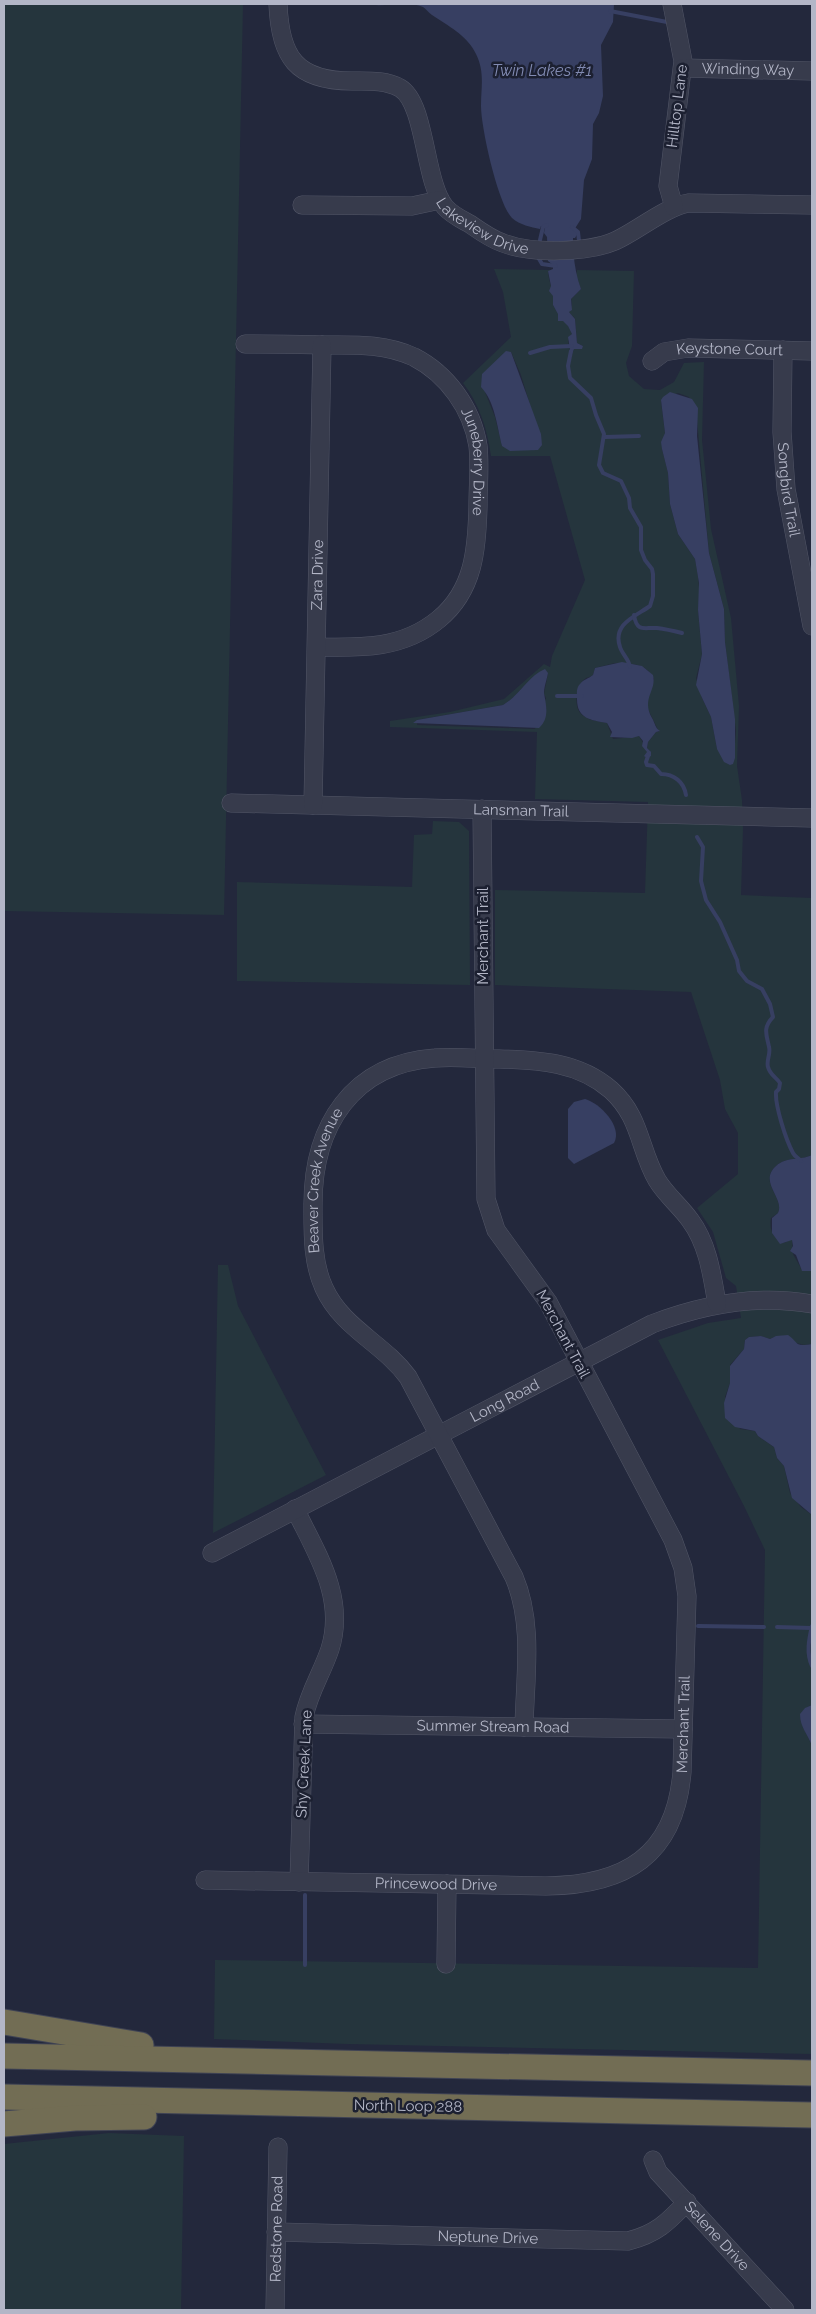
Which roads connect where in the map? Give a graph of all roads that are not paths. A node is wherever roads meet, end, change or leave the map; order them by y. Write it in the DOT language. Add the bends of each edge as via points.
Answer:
graph roads {
  1 [pos="278,4"];
  2 [pos="672,4"];
  3 [pos="683,68"];
  4 [pos="812,71"];
  5 [pos="440,200"];
  6 [pos="302,205"];
  7 [pos="812,205"];
  8 [pos="674,207"];
  9 [pos="246,344"];
  10 [pos="322,345"];
  11 [pos="783,350"];
  12 [pos="812,351"];
  13 [pos="652,361"];
  14 [pos="812,626"];
  15 [pos="317,647"];
  16 [pos="231,803"];
  17 [pos="313,805"];
  18 [pos="482,809"];
  19 [pos="812,818"];
  20 [pos="483,1059"];
  21 [pos="717,1304"];
  22 [pos="812,1304"];
  23 [pos="579,1361"];
  24 [pos="438,1434"];
  25 [pos="295,1509"];
  26 [pos="212,1553"];
  27 [pos="303,1724"];
  28 [pos="524,1727"];
  29 [pos="683,1729"];
  30 [pos="656,1845"];
  31 [pos="205,1880"];
  32 [pos="299,1882"];
  33 [pos="447,1884"];
  34 [pos="446,1964"];
  35 [pos="4,2022"];
  36 [pos="4,2056"];
  37 [pos="307,2062"];
  38 [pos="812,2073"];
  39 [pos="4,2097"];
  40 [pos="457,2107"];
  41 [pos="812,2115"];
  42 [pos="4,2124"];
  43 [pos="278,2147"];
  44 [pos="653,2160"];
  45 [pos="687,2202"];
  46 [pos="276,2232"];
  47 [pos="275,2310"];
  48 [pos="785,2310"];
  1 -- 5 [label="street, Lakeview Drive" via="283,43 302,69 326,81 379,82 396,86 406,93 416,115"];
  2 -- 3 [label="street, Hilltop Lane"];
  3 -- 4 [label="street, Winding Way"];
  3 -- 8 [label="street, Hilltop Lane" via="668,186"];
  5 -- 6 [label="street" via="412,206"];
  5 -- 8 [label="street, Lakeview Drive" via="451,213 502,243 540,249 576,250 613,242"];
  7 -- 8 [label="street, Lakeview Drive" via="689,203"];
  9 -- 10 [label="street, Juneberry Drive"];
  10 -- 15 [label="street, Zara Drive"];
  10 -- 15 [label="street, Juneberry Drive" via="383,348 414,358 437,373 456,393 470,420 478,446 478,475 474,559 464,588 453,605 420,632 390,644 354,648"];
  11 -- 12 [label="street, Keystone Court"];
  11 -- 13 [label="street, Keystone Court" via="679,349 664,352"];
  11 -- 14 [label="street, Songbird Trail" via="785,475"];
  15 -- 17 [label="street, Zara Drive"];
  16 -- 17 [label="street, Lansman Trail"];
  17 -- 18 [label="street, Lansman Trail"];
  18 -- 19 [label="street, Lansman Trail"];
  18 -- 20 [label="street, Merchant Trail"];
  20 -- 21 [label="street, Beaver Creek Avenue" via="534,1060 563,1065 595,1079 613,1092 635,1122 656,1179 700,1235 710,1263"];
  20 -- 23 [label="street, Merchant Trail" via="484,1185 492,1221 505,1245 543,1294"];
  20 -- 24 [label="street, Beaver Creek Avenue" via="411,1061 388,1069 367,1082 346,1099 334,1115 319,1151 314,1174 314,1250 323,1287 341,1316 402,1369"];
  21 -- 22 [label="street, Long Road" via="759,1300"];
  21 -- 23 [label="street, Long Road" via="652,1324"];
  23 -- 24 [label="street, Long Road"];
  23 -- 29 [label="street, Merchant Trail" via="673,1540 683,1568 687,1596"];
  24 -- 25 [label="street, Long Road"];
  24 -- 28 [label="street, Beaver Creek Avenue" via="520,1594 526,1629"];
  25 -- 26 [label="street, Long Road"];
  25 -- 27 [label="street, Shy Creek Lane" via="326,1573 335,1615 329,1651 309,1694"];
  27 -- 28 [label="street, Summer Stream Road"];
  27 -- 32 [label="street, Shy Creek Lane"];
  28 -- 29 [label="street, Summer Stream Road"];
  29 -- 30 [label="street, Merchant Trail" via="678,1796 668,1826"];
  30 -- 33 [label="street, Princewood Drive" via="645,1858 622,1873 586,1884"];
  31 -- 32 [label="street, Princewood Drive"];
  32 -- 33 [label="street, Princewood Drive"];
  33 -- 34 [label="street"];
  35 -- 37 [label="highway" via="125,2043 224,2056"];
  36 -- 37 [label="highway"];
  37 -- 38 [label="highway"];
  39 -- 40 [label="highway, North Loop 288"];
  40 -- 41 [label="highway, North Loop 288"];
  40 -- 42 [label="highway" via="359,2116 118,2117"];
  43 -- 46 [label="street, Redstone Road"];
  44 -- 45 [label="street, Selene Drive" via="658,2172"];
  45 -- 46 [label="street, Neptune Drive" via="658,2230 628,2241"];
  45 -- 48 [label="street, Selene Drive"];
  46 -- 47 [label="street, Redstone Road"];
}
